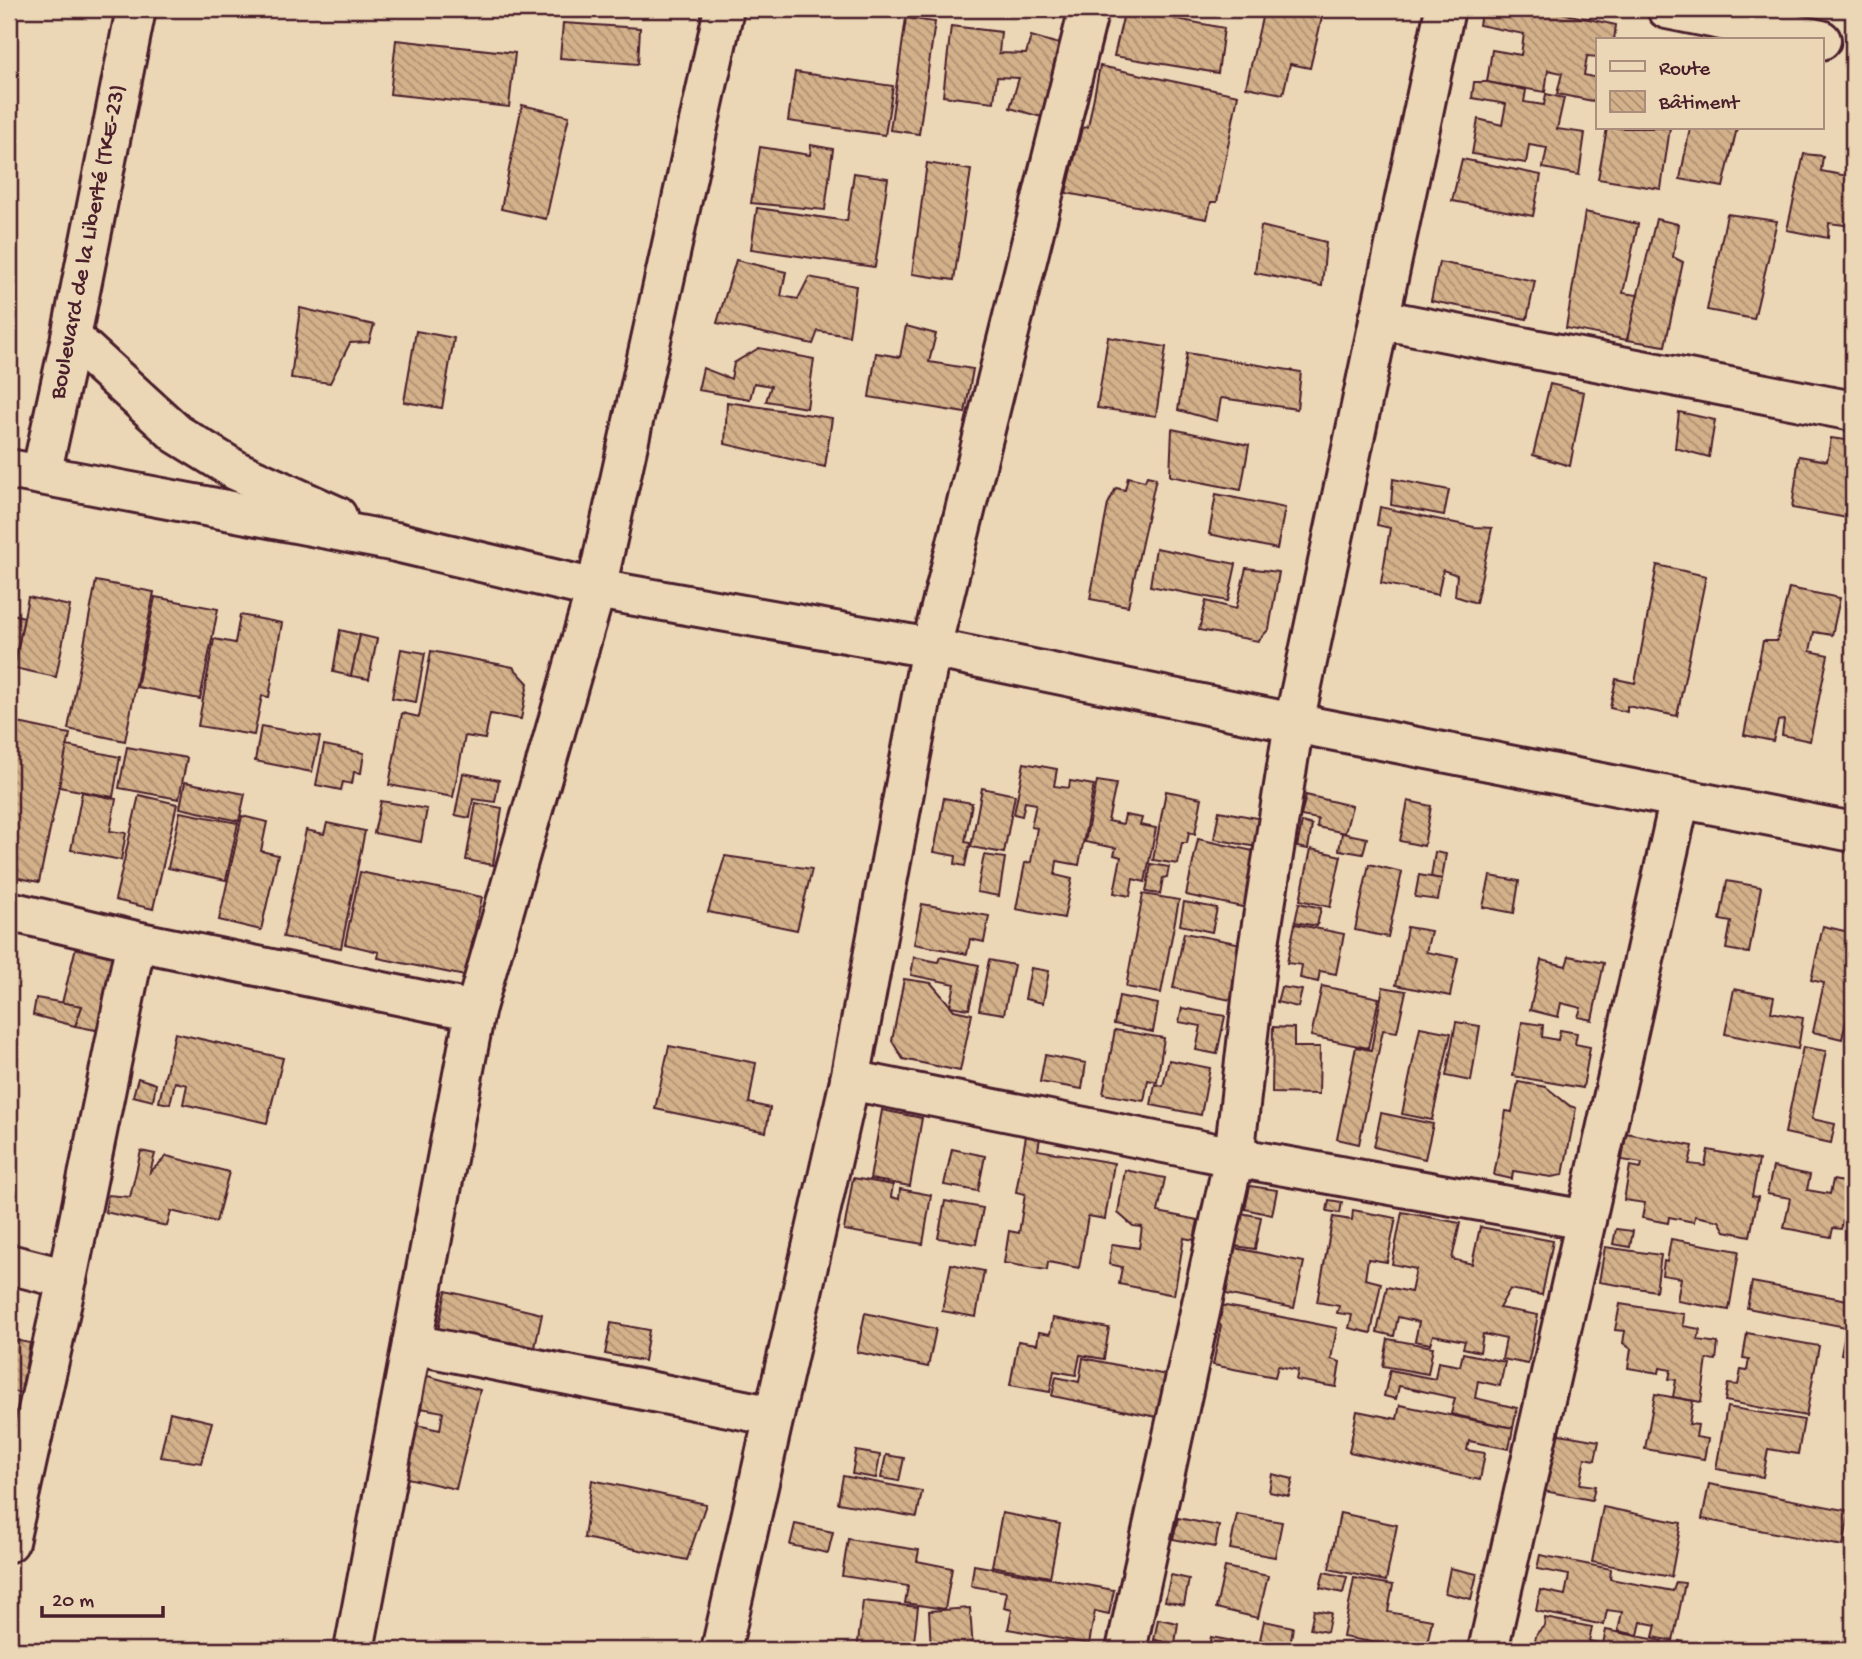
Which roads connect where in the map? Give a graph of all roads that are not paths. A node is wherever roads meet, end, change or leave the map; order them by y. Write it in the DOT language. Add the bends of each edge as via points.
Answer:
graph roads {
  1 [pos="136,9"];
  2 [pos="724,9"];
  3 [pos="1089,9"];
  4 [pos="1445,9"];
  5 [pos="1667,9"];
  6 [pos="1820,32"];
  7 [pos="1853,47"];
  8 [pos="1379,318"];
  9 [pos="71,337"];
  10 [pos="1853,411"];
  11 [pos="25,472"];
  12 [pos="396,542"];
  13 [pos="596,589"];
  14 [pos="931,648"];
  15 [pos="1294,723"];
  16 [pos="1680,798"];
  17 [pos="1853,832"];
  18 [pos="9,911"];
  19 [pos="136,941"];
  20 [pos="475,1011"];
  21 [pos="850,1080"];
  22 [pos="1234,1157"];
  23 [pos="1586,1220"];
  24 [pos="9,1264"];
  25 [pos="67,1279"];
  26 [pos="412,1344"];
  27 [pos="774,1416"];
  28 [pos="9,1542"];
  29 [pos="354,1650"];
  30 [pos="721,1650"];
  31 [pos="1126,1650"];
  32 [pos="1488,1650"];
  1 -- 9 [label="street, Boulevard de la Liberté (TKE-23)"];
  2 -- 13 [label="street"];
  3 -- 14 [label="street"];
  4 -- 8 [label="street"];
  5 -- 6 [label="street"];
  6 -- 7 [label="street"];
  8 -- 10 [label="street"];
  8 -- 15 [label="street"];
  9 -- 11 [label="street, Boulevard de la Liberté (TKE-23)"];
  9 -- 12 [label="street" via="177,434 237,471"];
  11 -- 12 [label="street"];
  12 -- 13 [label="street"];
  13 -- 14 [label="street"];
  13 -- 20 [label="street"];
  14 -- 15 [label="street"];
  14 -- 21 [label="street"];
  15 -- 16 [label="street"];
  15 -- 22 [label="street" via="1257,956"];
  16 -- 17 [label="street"];
  16 -- 23 [label="street"];
  18 -- 19 [label="street"];
  19 -- 20 [label="street"];
  19 -- 25 [label="street"];
  20 -- 26 [label="street"];
  21 -- 22 [label="street"];
  21 -- 27 [label="street"];
  22 -- 23 [label="street"];
  22 -- 31 [label="street"];
  23 -- 32 [label="street"];
  24 -- 25 [label="street"];
  25 -- 28 [label="street"];
  26 -- 27 [label="street"];
  26 -- 29 [label="street"];
  27 -- 30 [label="street"];
}
